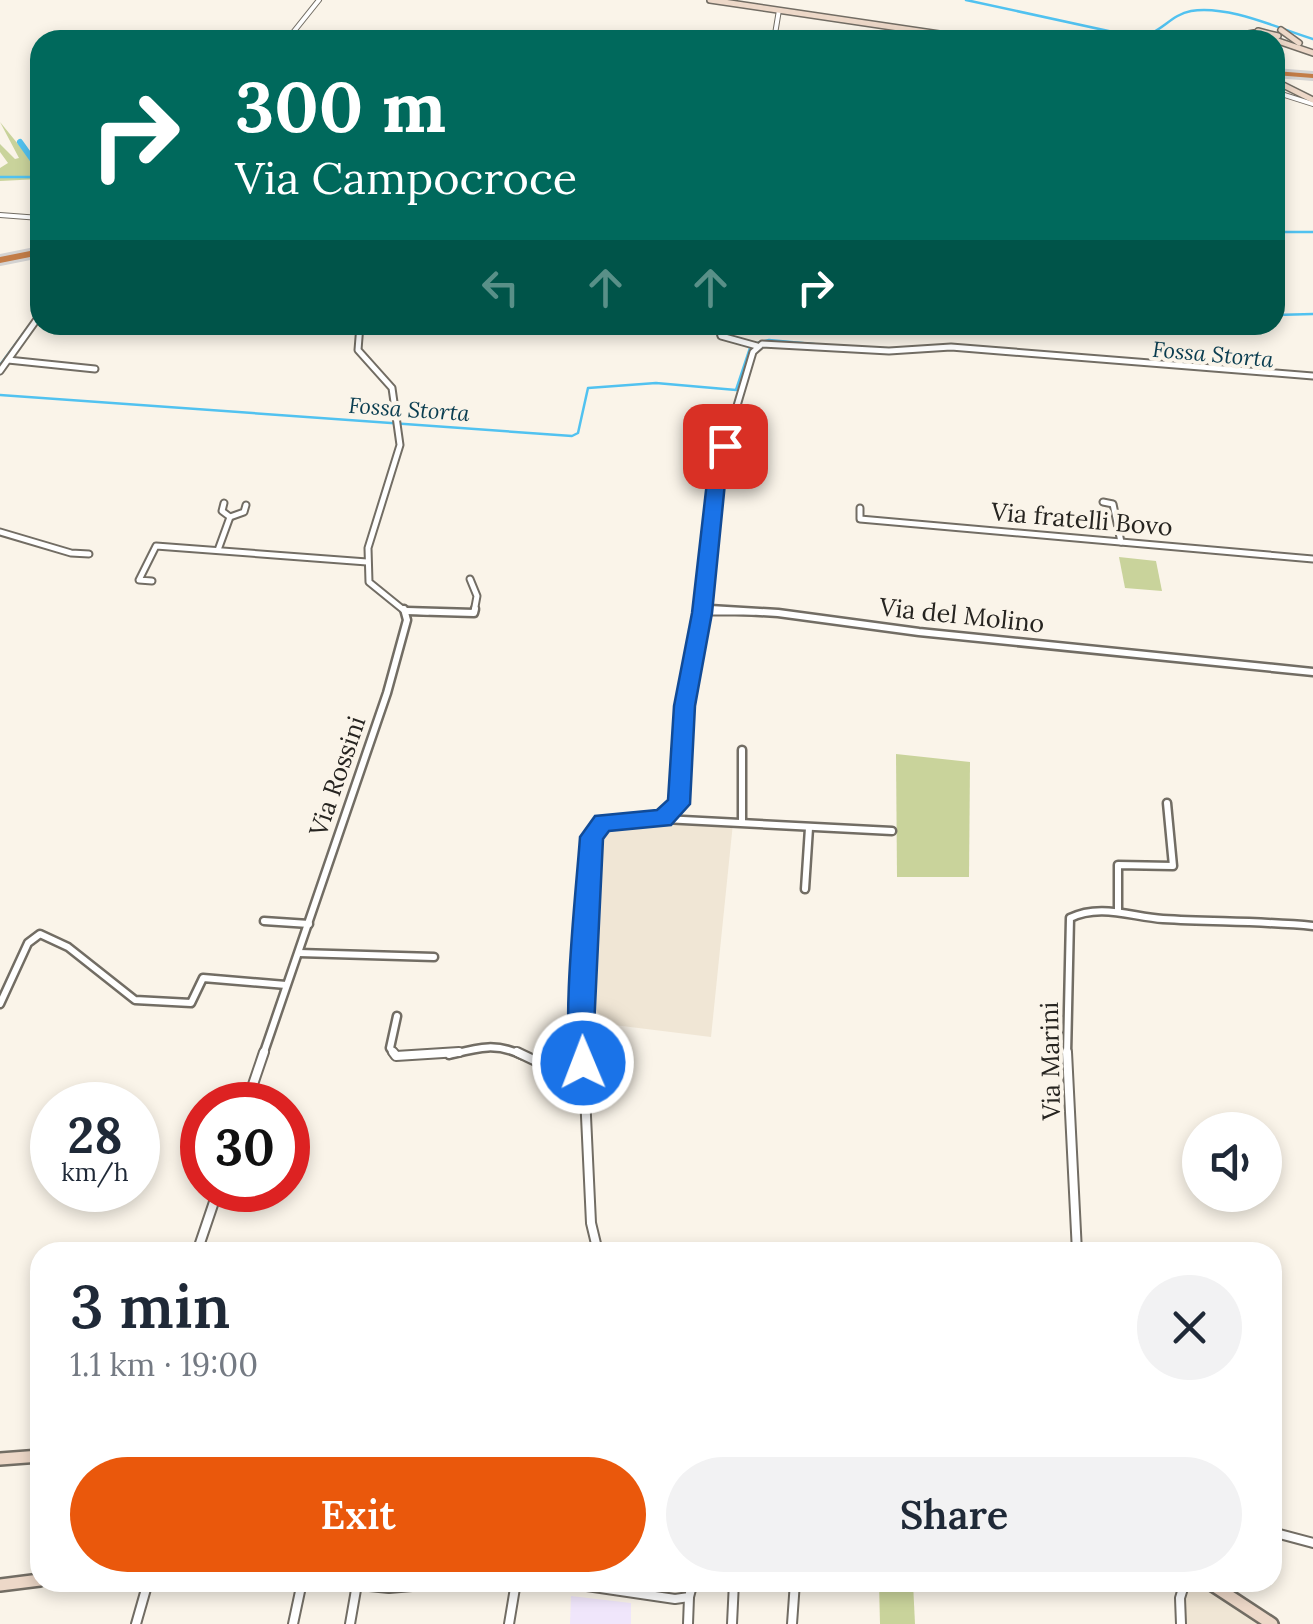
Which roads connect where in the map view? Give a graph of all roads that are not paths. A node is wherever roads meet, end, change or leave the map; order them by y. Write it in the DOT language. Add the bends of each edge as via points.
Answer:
graph roads {
  1 [pos="320,0"];
  2 [pos="710,0"];
  3 [pos="779,10"];
  4 [pos="295,30"];
  5 [pos="776,30"];
  6 [pos="913,30"];
  7 [pos="1285,40"];
  8 [pos="1285,42"];
  9 [pos="1313,51"];
  10 [pos="1285,74"];
  11 [pos="1313,74"];
  12 [pos="1285,81"];
  13 [pos="1285,95"];
  14 [pos="1313,102"];
  15 [pos="0,215"];
  16 [pos="30,217"];
  17 [pos="30,251"];
  18 [pos="0,258"];
  19 [pos="30,329"];
  20 [pos="359,335"];
  21 [pos="721,335"];
  22 [pos="757,346"];
  23 [pos="8,360"];
  24 [pos="95,368"];
  25 [pos="0,371"];
  26 [pos="1313,376"];
  27 [pos="1103,502"];
  28 [pos="224,504"];
  29 [pos="246,505"];
  30 [pos="860,508"];
  31 [pos="230,516"];
  32 [pos="0,532"];
  33 [pos="1121,542"];
  34 [pos="218,550"];
  35 [pos="89,554"];
  36 [pos="1313,559"];
  37 [pos="366,562"];
  38 [pos="470,579"];
  39 [pos="152,581"];
  40 [pos="406,611"];
  41 [pos="702,613"];
  42 [pos="1313,672"];
  43 [pos="742,750"];
  44 [pos="1167,803"];
  45 [pos="662,819"];
  46 [pos="742,821"];
  47 [pos="808,828"];
  48 [pos="892,831"];
  49 [pos="805,889"];
  50 [pos="1118,911"];
  51 [pos="264,921"];
  52 [pos="309,924"];
  53 [pos="1313,926"];
  54 [pos="299,954"];
  55 [pos="434,957"];
  56 [pos="286,985"];
  57 [pos="0,1004"];
  58 [pos="396,1016"];
  59 [pos="583,1063"];
  60 [pos="254,1082"];
  61 [pos="211,1212"];
  62 [pos="200,1242"];
  63 [pos="596,1242"];
  64 [pos="1076,1242"];
  65 [pos="30,1457"];
  66 [pos="0,1459"];
  67 [pos="1282,1535"];
  68 [pos="1313,1543"];
  69 [pos="30,1581"];
  70 [pos="0,1585"];
  71 [pos="145,1592"];
  72 [pos="300,1592"];
  73 [pos="356,1592"];
  74 [pos="514,1592"];
  75 [pos="659,1592"];
  76 [pos="690,1592"];
  77 [pos="734,1592"];
  78 [pos="795,1592"];
  79 [pos="1182,1592"];
  80 [pos="1223,1592"];
  81 [pos="689,1597"];
  82 [pos="136,1624"];
  83 [pos="293,1624"];
  84 [pos="350,1624"];
  85 [pos="509,1624"];
  86 [pos="688,1624"];
  87 [pos="732,1624"];
  88 [pos="792,1624"];
  89 [pos="1182,1624"];
  90 [pos="1272,1624"];
  1 -- 4 [label="street"];
  2 -- 3 [label="main road"];
  3 -- 5 [label="street"];
  3 -- 6 [label="main road"];
  7 -- 9 [label="main road"];
  8 -- 9 [label="main road"];
  10 -- 11 [label="highway"];
  12 -- 14 [label="main road"];
  13 -- 14 [label="street"];
  15 -- 16 [label="street"];
  17 -- 18 [label="highway"];
  19 -- 23 [label="street"];
  20 -- 37 [label="street" via="358,350 392,388 400,445"];
  21 -- 22 [label="street"];
  22 -- 26 [label="street" via="951,347"];
  22 -- 41 [label="street" via="717,473"];
  23 -- 24 [label="street"];
  23 -- 25 [label="street"];
  27 -- 33 [label="street" via="1113,504"];
  28 -- 31 [label="street"];
  29 -- 31 [label="street"];
  30 -- 33 [label="street, Via fratelli Bovo" via="860,520"];
  31 -- 34 [label="street"];
  32 -- 35 [label="street"];
  33 -- 36 [label="street, Via fratelli Bovo"];
  34 -- 37 [label="street"];
  34 -- 39 [label="street" via="156,546 139,580"];
  37 -- 40 [label="street" via="372,587"];
  38 -- 40 [label="street" via="474,613"];
  40 -- 52 [label="street, Via Rossini" via="387,694"];
  41 -- 42 [label="street, Via del Molino" via="778,612"];
  41 -- 45 [label="street" via="684,706 679,804"];
  43 -- 46 [label="street"];
  44 -- 50 [label="street" via="1174,866 1118,865"];
  45 -- 46 [label="street"];
  45 -- 59 [label="street" via="608,820 593,831"];
  46 -- 47 [label="street"];
  47 -- 48 [label="street"];
  47 -- 49 [label="street"];
  50 -- 53 [label="street, Via Marini"];
  50 -- 64 [label="street, Via Marini" via="1070,918 1067,1059"];
  51 -- 52 [label="street"];
  52 -- 54 [label="street, Via Rossini"];
  54 -- 55 [label="street"];
  54 -- 56 [label="street, Via Rossini"];
  56 -- 57 [label="street" via="203,978 192,1002 135,1000 68,947 34,935"];
  56 -- 60 [label="street, Via Rossini"];
  58 -- 59 [label="street" via="390,1048 396,1056 437,1057 489,1045 540,1063"];
  59 -- 63 [label="street"];
  61 -- 62 [label="street"];
  65 -- 66 [label="main road"];
  67 -- 68 [label="street"];
  69 -- 70 [label="main road"];
  71 -- 82 [label="street"];
  72 -- 83 [label="street"];
  73 -- 84 [label="street"];
  74 -- 85 [label="street"];
  75 -- 81 [label="street"];
  76 -- 81 [label="street"];
  77 -- 87 [label="street"];
  78 -- 88 [label="street"];
  79 -- 89 [label="street"];
  80 -- 90 [label="main road"];
  81 -- 86 [label="street"];
}
